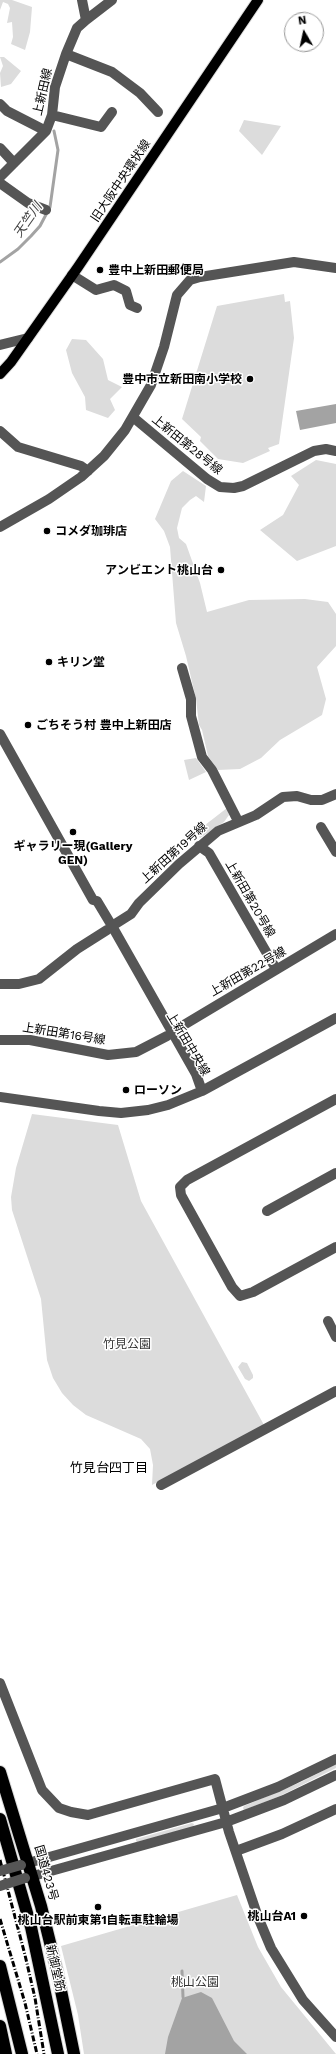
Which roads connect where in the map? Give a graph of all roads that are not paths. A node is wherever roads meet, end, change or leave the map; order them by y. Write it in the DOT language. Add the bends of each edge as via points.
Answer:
graph roads {
  1 [pos="82,0"];
  2 [pos="112,0"];
  3 [pos="258,0"];
  4 [pos="86,20"];
  5 [pos="66,54"];
  6 [pos="0,104"];
  7 [pos="112,112"];
  8 [pos="158,112"];
  9 [pos="52,115"];
  10 [pos="46,131"];
  11 [pos="0,148"];
  12 [pos="14,163"];
  13 [pos="0,177"];
  14 [pos="0,183"];
  15 [pos="46,210"];
  16 [pos="336,268"];
  17 [pos="72,275"];
  18 [pos="137,308"];
  19 [pos="28,338"];
  20 [pos="0,345"];
  21 [pos="0,374"];
  22 [pos="134,418"];
  23 [pos="0,431"];
  24 [pos="336,451"];
  25 [pos="88,471"];
  26 [pos="0,527"];
  27 [pos="182,668"];
  28 [pos="0,734"];
  29 [pos="336,794"];
  30 [pos="238,822"];
  31 [pos="321,827"];
  32 [pos="199,846"];
  33 [pos="336,852"];
  34 [pos="110,928"];
  35 [pos="336,934"];
  36 [pos="276,969"];
  37 [pos="0,984"];
  38 [pos="336,1018"];
  39 [pos="169,1034"];
  40 [pos="0,1040"];
  41 [pos="202,1091"];
  42 [pos="0,1097"];
  43 [pos="336,1100"];
  44 [pos="336,1173"];
  45 [pos="267,1210"];
  46 [pos="336,1247"];
  47 [pos="331,1322"];
  48 [pos="336,1338"];
  49 [pos="336,1390"];
  50 [pos="161,1485"];
  51 [pos="0,1683"];
  52 [pos="336,1759"];
  53 [pos="0,1772"];
  54 [pos="336,1775"];
  55 [pos="223,1808"];
  56 [pos="336,1809"];
  57 [pos="0,1819"];
  58 [pos="226,1822"];
  59 [pos="236,1851"];
  60 [pos="25,1864"];
  61 [pos="0,1871"];
  62 [pos="29,1877"];
  63 [pos="0,1886"];
  64 [pos="0,1966"];
  65 [pos="0,2026"];
  66 [pos="336,2037"];
  67 [pos="6,2054"];
  68 [pos="22,2054"];
  69 [pos="58,2054"];
  70 [pos="74,2054"];
  1 -- 4 [label="street"];
  2 -- 4 [label="street, 上新田線"];
  3 -- 17 [label="main road, 旧大阪中央環状線"];
  4 -- 5 [label="street, 上新田線" via="77,28"];
  5 -- 8 [label="street" via="112,72 140,93"];
  5 -- 9 [label="street, 上新田線" via="55,87"];
  6 -- 10 [label="street" via="6,111"];
  7 -- 9 [label="street" via="101,127"];
  9 -- 10 [label="street, 上新田線"];
  10 -- 12 [label="street, 上新田線"];
  11 -- 12 [label="street"];
  12 -- 13 [label="street, 上新田線"];
  14 -- 15 [label="street" via="28,203"];
  16 -- 22 [label="street" via="294,262 190,280 177,295 158,367"];
  17 -- 18 [label="street" via="96,290 114,286 126,291 130,304"];
  17 -- 19 [label="main road, 旧大阪中央環状線"];
  19 -- 20 [label="street"];
  19 -- 21 [label="main road, 旧大阪中央環状線"];
  22 -- 24 [label="street, 上新田第28号線" via="220,487 243,486 314,451"];
  22 -- 25 [label="street" via="114,445"];
  23 -- 25 [label="street" via="18,447 81,466"];
  25 -- 26 [label="street" via="49,499"];
  27 -- 30 [label="street" via="202,757 219,782"];
  28 -- 34 [label="street, 上新田中央線" via="93,900 92,904"];
  29 -- 30 [label="street, 上新田第19号線" via="322,800 291,796"];
  30 -- 32 [label="street, 上新田第19号線" via="218,831"];
  31 -- 33 [label="street"];
  32 -- 34 [label="street, 上新田第19号線" via="139,903 131,914"];
  32 -- 36 [label="street, 上新田第20号線" via="209,853"];
  34 -- 37 [label="street, 上新田第19号線" via="77,949 39,979 19,984"];
  34 -- 39 [label="street, 上新田中央線"];
  35 -- 36 [label="street, 上新田第22号線"];
  36 -- 39 [label="street, 上新田第22号線"];
  38 -- 41 [label="street"];
  39 -- 40 [label="street, 上新田第16号線" via="136,1052 108,1055 30,1040"];
  39 -- 41 [label="street, 上新田中央線" via="190,1077"];
  41 -- 42 [label="street" via="168,1105 121,1113"];
  43 -- 46 [label="street" via="187,1180 180,1187 184,1199 240,1296 253,1292"];
  44 -- 45 [label="street"];
  47 -- 48 [label="street"];
  49 -- 50 [label="street"];
  51 -- 55 [label="street" via="42,1790 59,1808 88,1814 215,1779"];
  52 -- 55 [label="street" via="278,1787"];
  53 -- 60 [label="highway, 国道423号"];
  54 -- 58 [label="street" via="284,1800"];
  55 -- 58 [label="street"];
  55 -- 60 [label="street"];
  56 -- 59 [label="street" via="282,1834"];
  57 -- 69 [label="highway, 新御堂筋" via="31,1927"];
  58 -- 59 [label="street"];
  58 -- 62 [label="street"];
  59 -- 66 [label="street" via="271,1948 303,2000"];
  60 -- 61 [label="street, bridge"];
  60 -- 62 [label="highway, 国道423号"];
  62 -- 63 [label="street, bridge"];
  62 -- 70 [label="highway, 国道423号" via="56,1966"];
  64 -- 68 [label="highway"];
  65 -- 67 [label="highway"];
}
